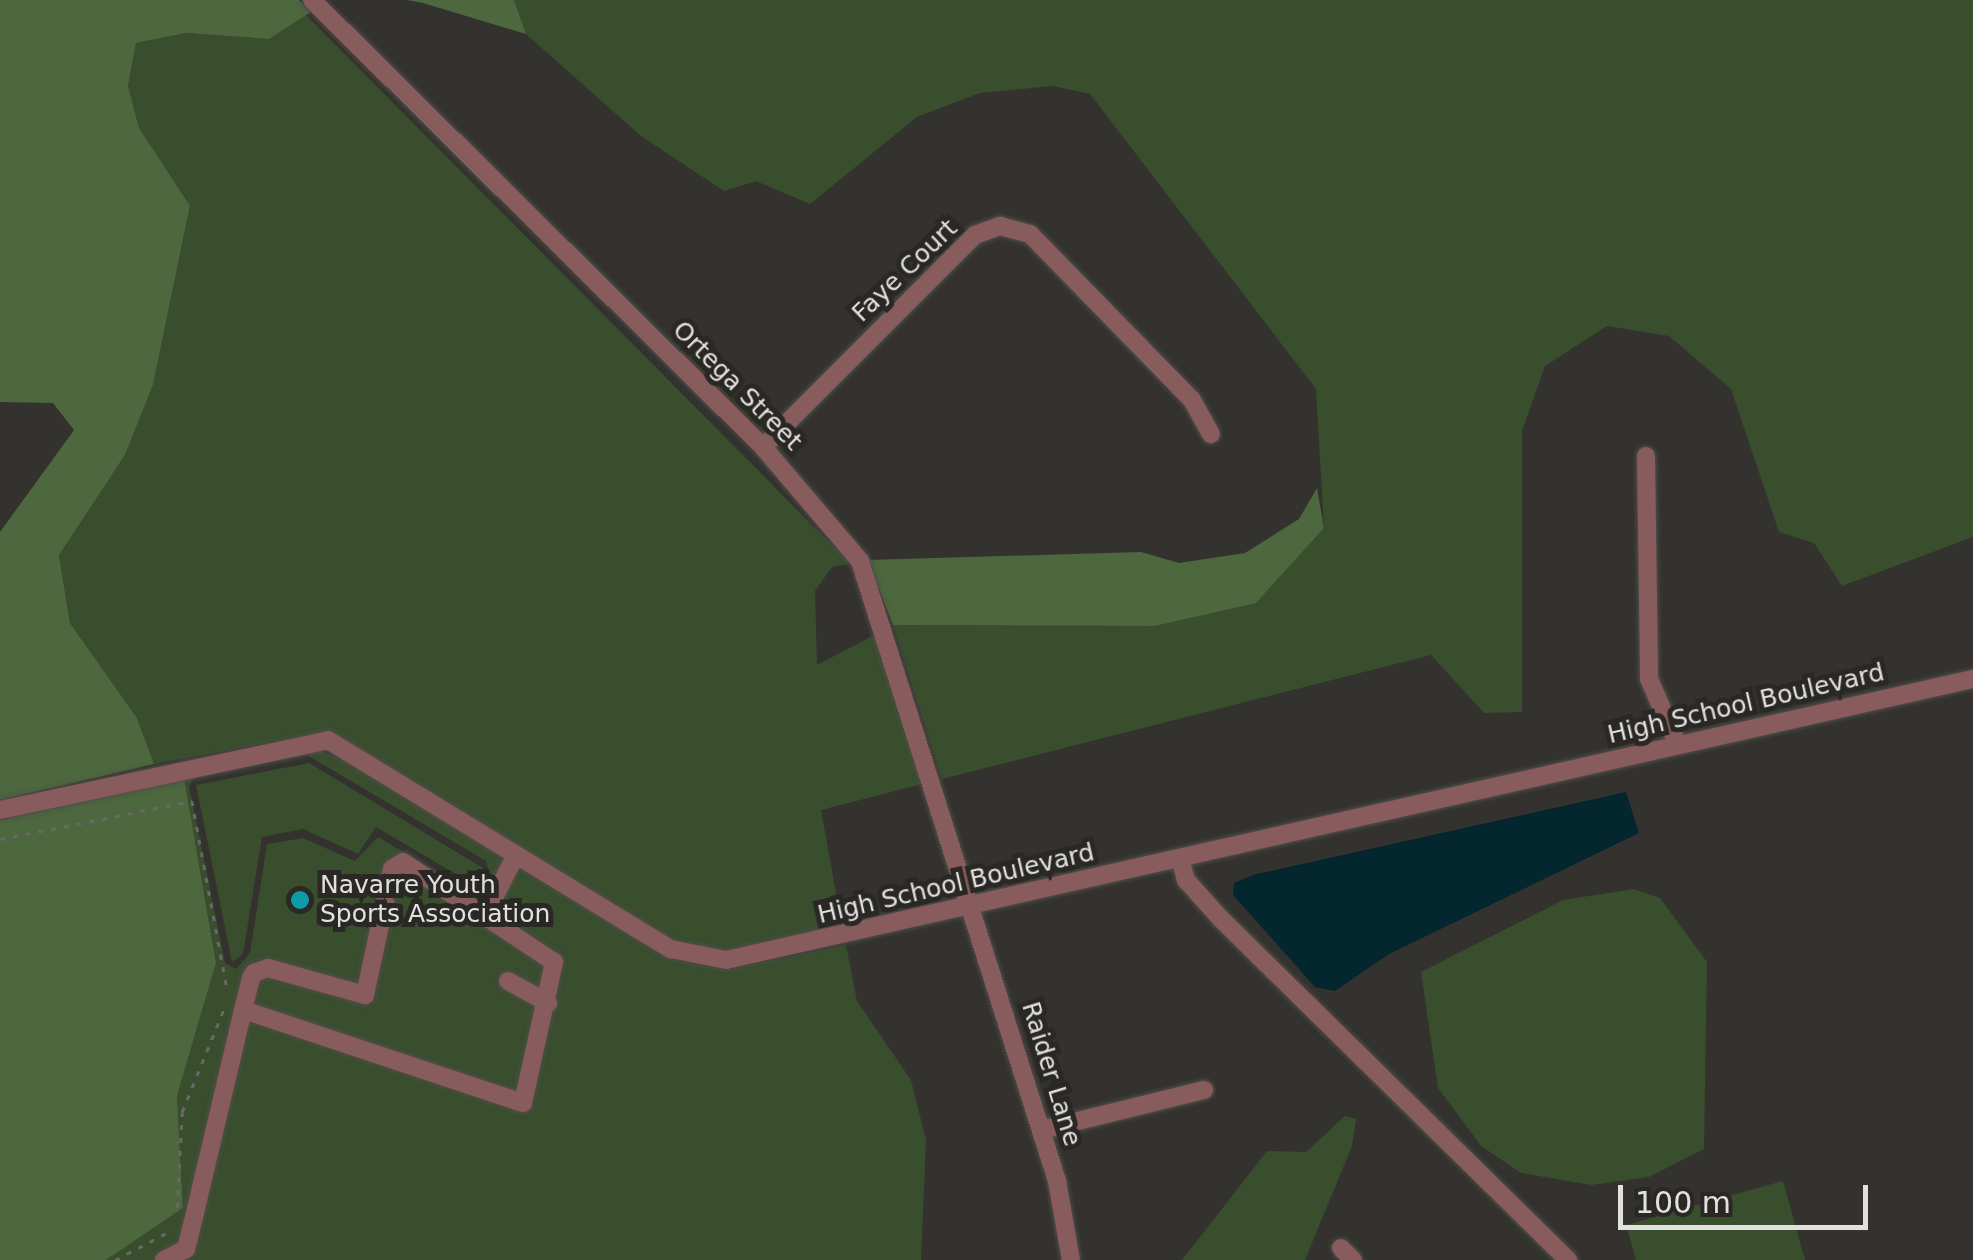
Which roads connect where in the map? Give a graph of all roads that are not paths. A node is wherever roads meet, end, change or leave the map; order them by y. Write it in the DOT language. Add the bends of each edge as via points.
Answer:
graph roads {
  1 [pos="312,0"];
  2 [pos="1210,434"];
  3 [pos="763,446"];
  4 [pos="1646,456"];
  5 [pos="1973,679"];
  6 [pos="1678,745"];
  7 [pos="0,810"];
  8 [pos="516,855"];
  9 [pos="1180,858"];
  10 [pos="974,904"];
  11 [pos="486,912"];
  12 [pos="508,981"];
  13 [pos="548,1003"];
  14 [pos="243,1010"];
  15 [pos="1204,1090"];
  16 [pos="1042,1130"];
  17 [pos="184,1255"];
  18 [pos="164,1260"];
  19 [pos="1071,1260"];
  20 [pos="1568,1260"];
  1 -- 3 [label="street, Ortega Street"];
  2 -- 3 [label="street, Faye Court" via="1192,400 1030,234 1000,226 976,235"];
  3 -- 10 [label="street, Ortega Street" via="860,561"];
  4 -- 6 [label="street" via="1650,680"];
  5 -- 6 [label="street, High School Boulevard"];
  6 -- 9 [label="street, High School Boulevard"];
  7 -- 8 [label="street, High School Boulevard" via="328,740"];
  8 -- 10 [label="street, High School Boulevard" via="698,958 753,957"];
  8 -- 11 [label="street"];
  9 -- 10 [label="street, High School Boulevard"];
  9 -- 20 [label="street" via="1186,880 1221,919"];
  10 -- 16 [label="street, Raider Lane"];
  11 -- 13 [label="street" via="551,954"];
  11 -- 14 [label="street" via="398,863 365,995 263,968"];
  12 -- 13 [label="street"];
  13 -- 14 [label="street" via="532,1091 518,1104"];
  14 -- 17 [label="street"];
  15 -- 16 [label="street"];
  16 -- 19 [label="street, Raider Lane"];
  17 -- 18 [label="street"];
}
